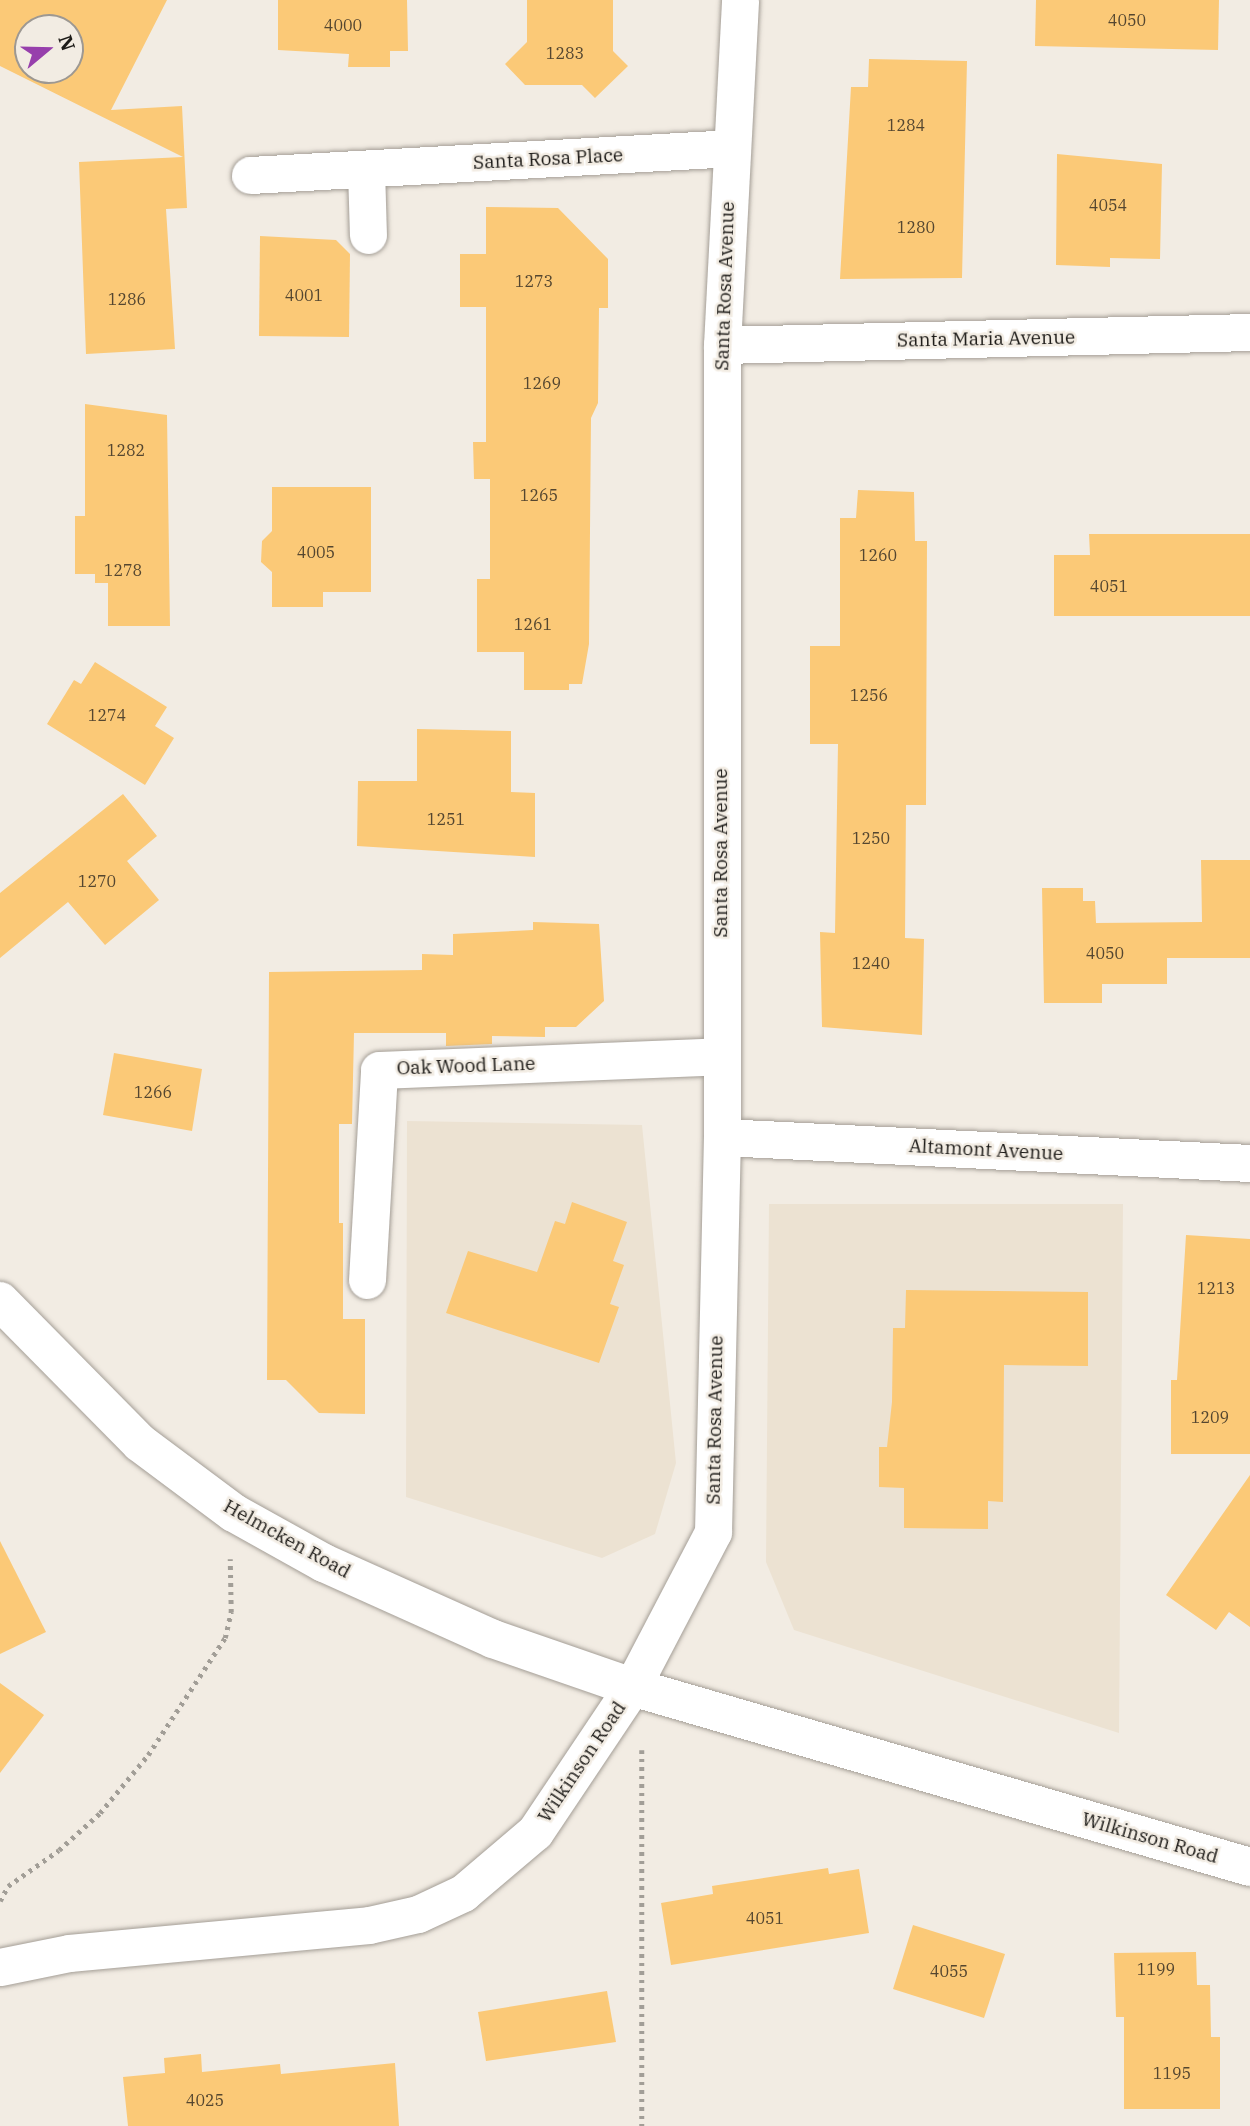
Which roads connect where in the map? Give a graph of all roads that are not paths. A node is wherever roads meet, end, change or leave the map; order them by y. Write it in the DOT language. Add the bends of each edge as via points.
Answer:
graph roads {
  1 [pos="740,0"];
  2 [pos="730,148"];
  3 [pos="366,169"];
  4 [pos="250,175"];
  5 [pos="368,235"];
  6 [pos="1250,332"];
  7 [pos="722,345"];
  8 [pos="721,1056"];
  9 [pos="722,1137"];
  10 [pos="1250,1163"];
  11 [pos="367,1280"];
  12 [pos="0,1301"];
  13 [pos="632,1687"];
  14 [pos="1250,1867"];
  15 [pos="0,1967"];
  1 -- 2 [label="street, Santa Rosa Avenue"];
  2 -- 3 [label="street, Santa Rosa Place"];
  2 -- 7 [label="street, Santa Rosa Avenue"];
  3 -- 4 [label="street, Santa Rosa Place"];
  3 -- 5 [label="street"];
  6 -- 7 [label="street, Santa Maria Avenue"];
  7 -- 8 [label="street, Santa Rosa Avenue"];
  8 -- 9 [label="street, Santa Rosa Avenue"];
  8 -- 11 [label="street, Oak Wood Lane" via="379,1070"];
  9 -- 10 [label="street, Altamont Avenue"];
  9 -- 13 [label="street, Santa Rosa Avenue" via="713,1532"];
  12 -- 13 [label="main road, Helmcken Road" via="140,1443 234,1513 324,1563 494,1639"];
  13 -- 14 [label="main road, Wilkinson Road"];
  13 -- 15 [label="street, Wilkinson Road" via="535,1832 463,1894 418,1914 369,1924 69,1953"];
}
